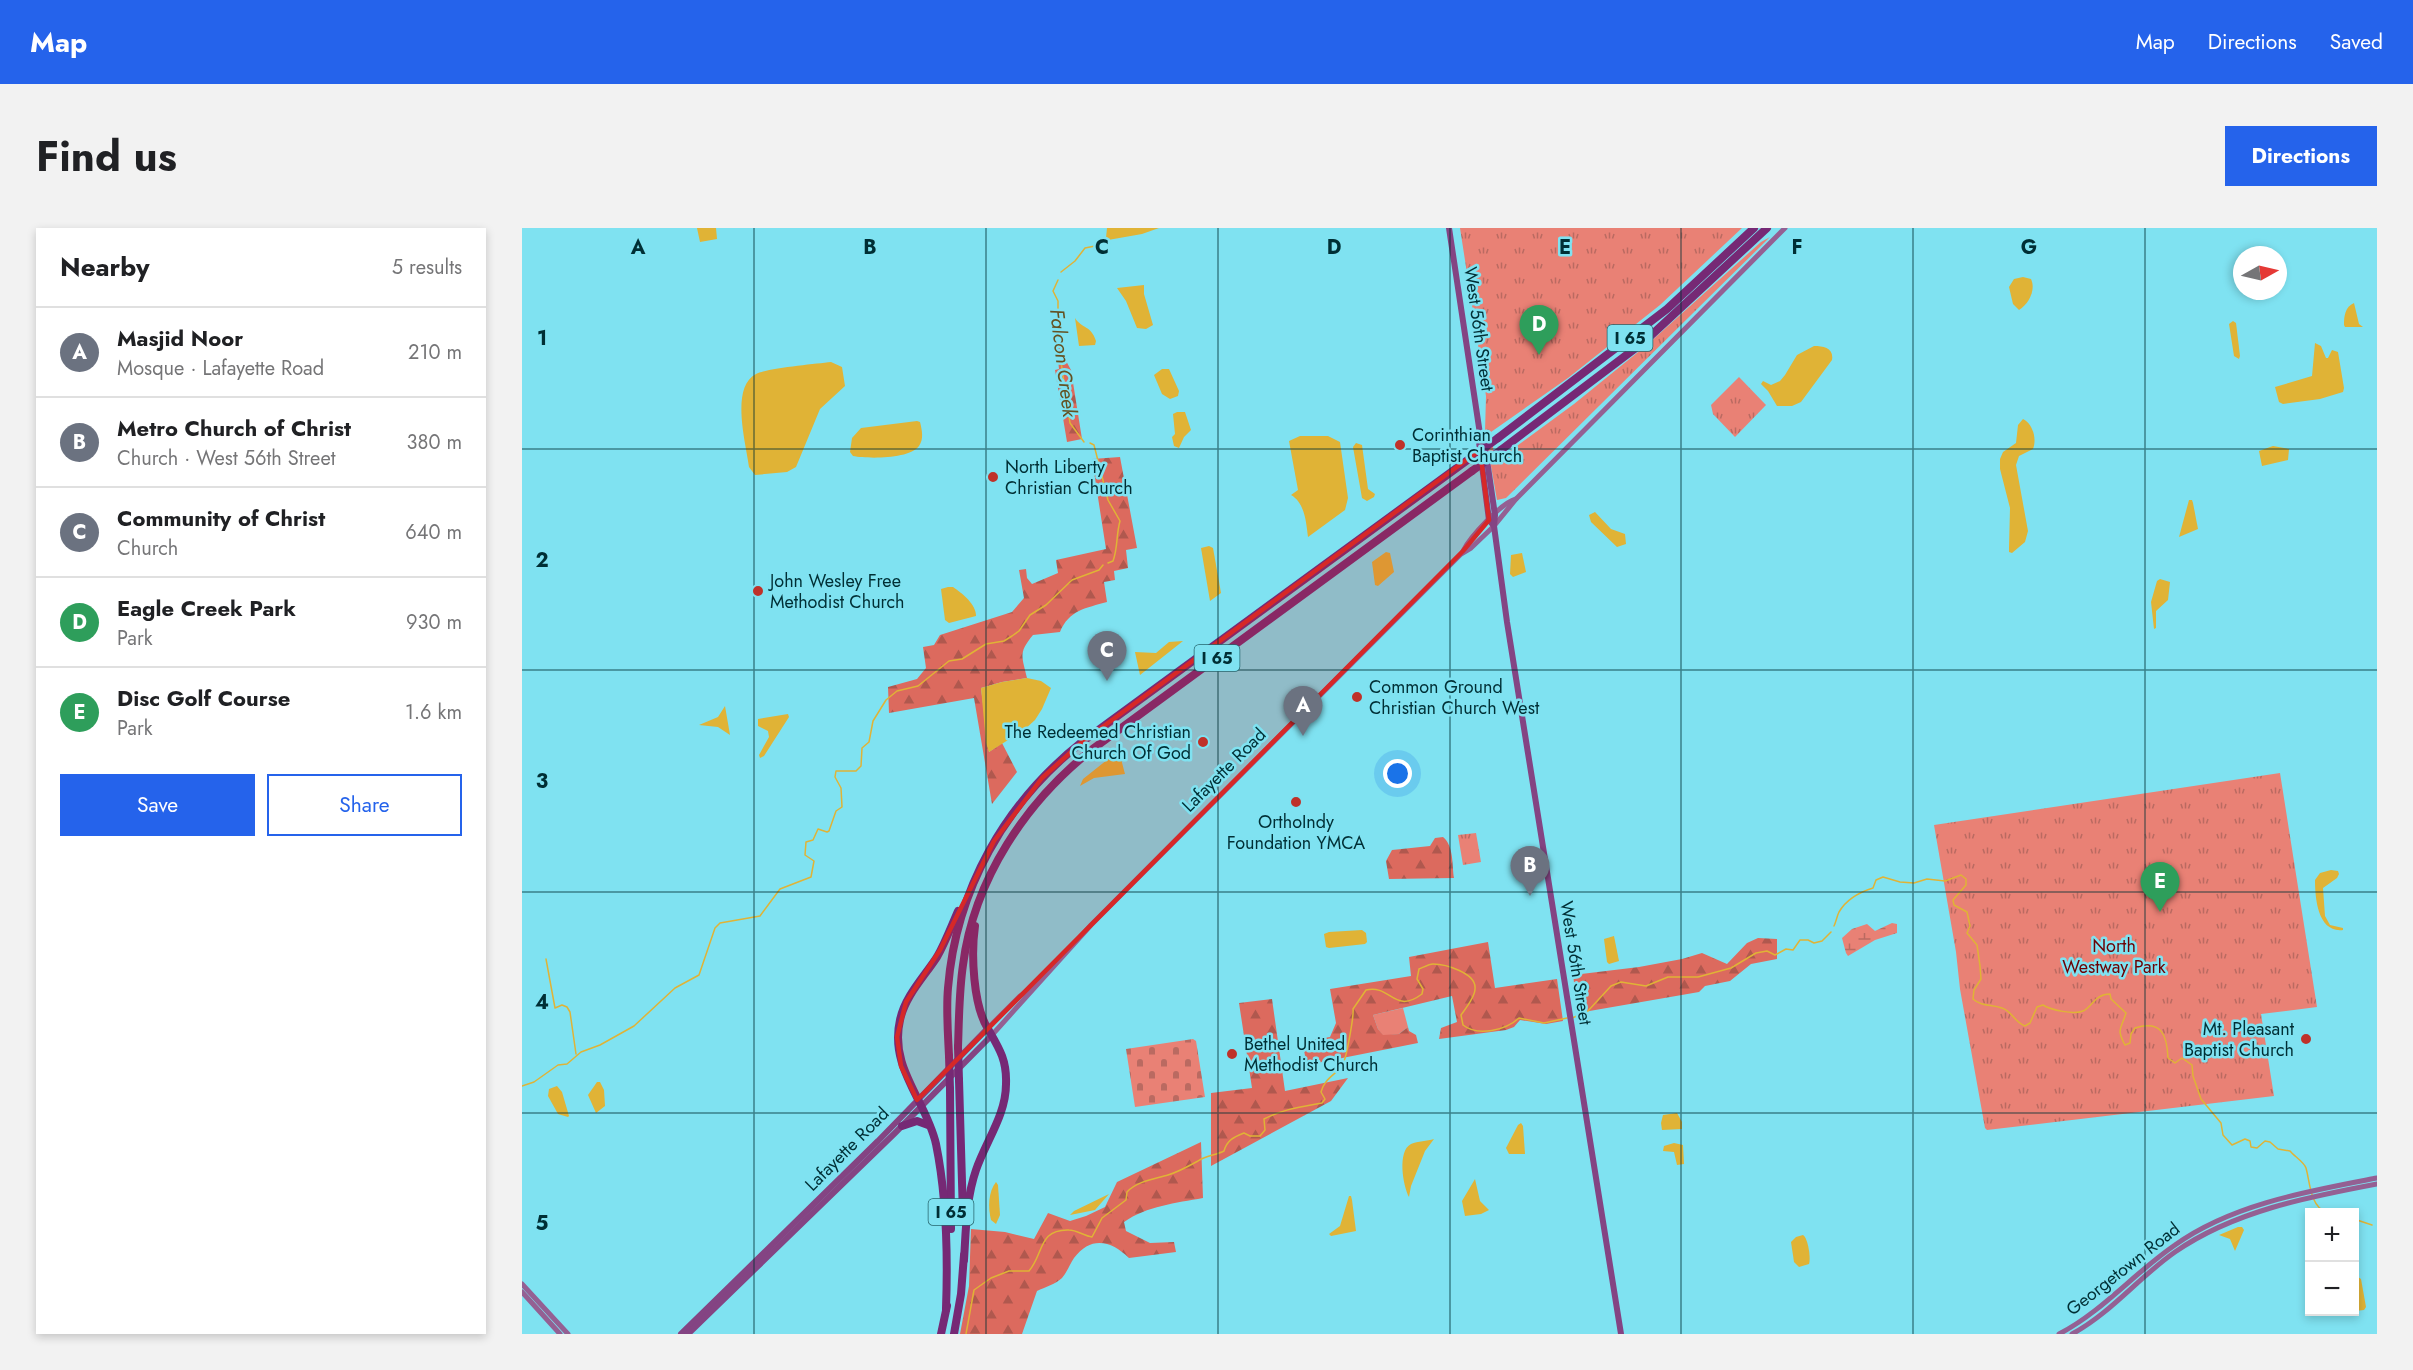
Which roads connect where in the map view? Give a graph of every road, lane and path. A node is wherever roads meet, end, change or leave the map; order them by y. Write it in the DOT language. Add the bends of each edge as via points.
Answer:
graph roads {
  1 [pos="1449,228"];
  2 [pos="1754,228"];
  3 [pos="1767,228"];
  4 [pos="1785,228"];
  5 [pos="1480,434"];
  6 [pos="1516,499"];
  7 [pos="1495,515"];
  8 [pos="1491,523"];
  9 [pos="991,873"];
  10 [pos="974,879"];
  11 [pos="990,1032"];
  12 [pos="919,1103"];
  13 [pos="902,1125"];
  14 [pos="928,1125"];
  15 [pos="2377,1178"];
  16 [pos="2377,1184"];
  17 [pos="2323,1193"];
  18 [pos="2305,1197"];
  19 [pos="964,1260"];
  20 [pos="522,1284"];
  21 [pos="522,1292"];
  22 [pos="946,1309"];
  23 [pos="549,1317"];
  24 [pos="560,1334"];
  25 [pos="568,1334"];
  26 [pos="681,1334"];
  27 [pos="688,1334"];
  28 [pos="941,1334"];
  29 [pos="954,1334"];
  30 [pos="1621,1334"];
  31 [pos="2059,1334"];
  32 [pos="2072,1334"];
  1 -- 5 [label="main road, West 56th Street"];
  2 -- 10 [label="highway, I 65, bridge" via="1667,309 1068,753 1017,807 989,848"];
  3 -- 9 [label="highway, I 65, bridge" via="1646,340 1075,764 1023,820"];
  4 -- 6 [label="main road, Lafayette Road"];
  5 -- 7 [label="main road, West 56th Street"];
  5 -- 8 [label="main road, West 56th Street"];
  6 -- 7 [label="main road, Lafayette Road"];
  6 -- 8 [label="main road, Lafayette Road"];
  7 -- 8 [label="main road, West 56th Street"];
  8 -- 11 [label="main road, Lafayette Road" via="1471,548 1463,551 1035,986 1020,996"];
  8 -- 30 [label="main road, West 56th Street"];
  9 -- 11 [label="highway" via="976,921 973,957 976,989"];
  9 -- 19 [label="highway, I 65, bridge" via="966,945 960,990"];
  10 -- 12 [label="highway" via="942,948 908,999 900,1020 899,1059"];
  10 -- 22 [label="highway, I 65, bridge" via="950,962 947,1006 951,1264"];
  11 -- 12 [label="main road, Lafayette Road"];
  11 -- 19 [label="highway" via="1003,1056 1006,1094 972,1184"];
  12 -- 13 [label="main road, Lafayette Road"];
  12 -- 14 [label="highway"];
  12 -- 26 [label="main road, Lafayette Road"];
  13 -- 14 [label="highway" via="917,1121"];
  13 -- 27 [label="main road, Lafayette Road"];
  14 -- 22 [label="highway" via="937,1152 947,1232"];
  15 -- 17 [label="main road, Georgetown Road"];
  16 -- 17 [label="main road, Georgetown Road"];
  17 -- 18 [label="main road, Georgetown Road"];
  18 -- 31 [label="main road, Georgetown Road" via="2232,1214 2189,1236 2090,1316"];
  18 -- 32 [label="main road, Georgetown Road" via="2251,1214 2199,1237"];
  19 -- 29 [label="highway, I 65"];
  20 -- 23 [label="main road"];
  21 -- 23 [label="main road"];
  22 -- 28 [label="highway, I 65"];
  23 -- 24 [label="main road"];
  23 -- 25 [label="main road"];
}
